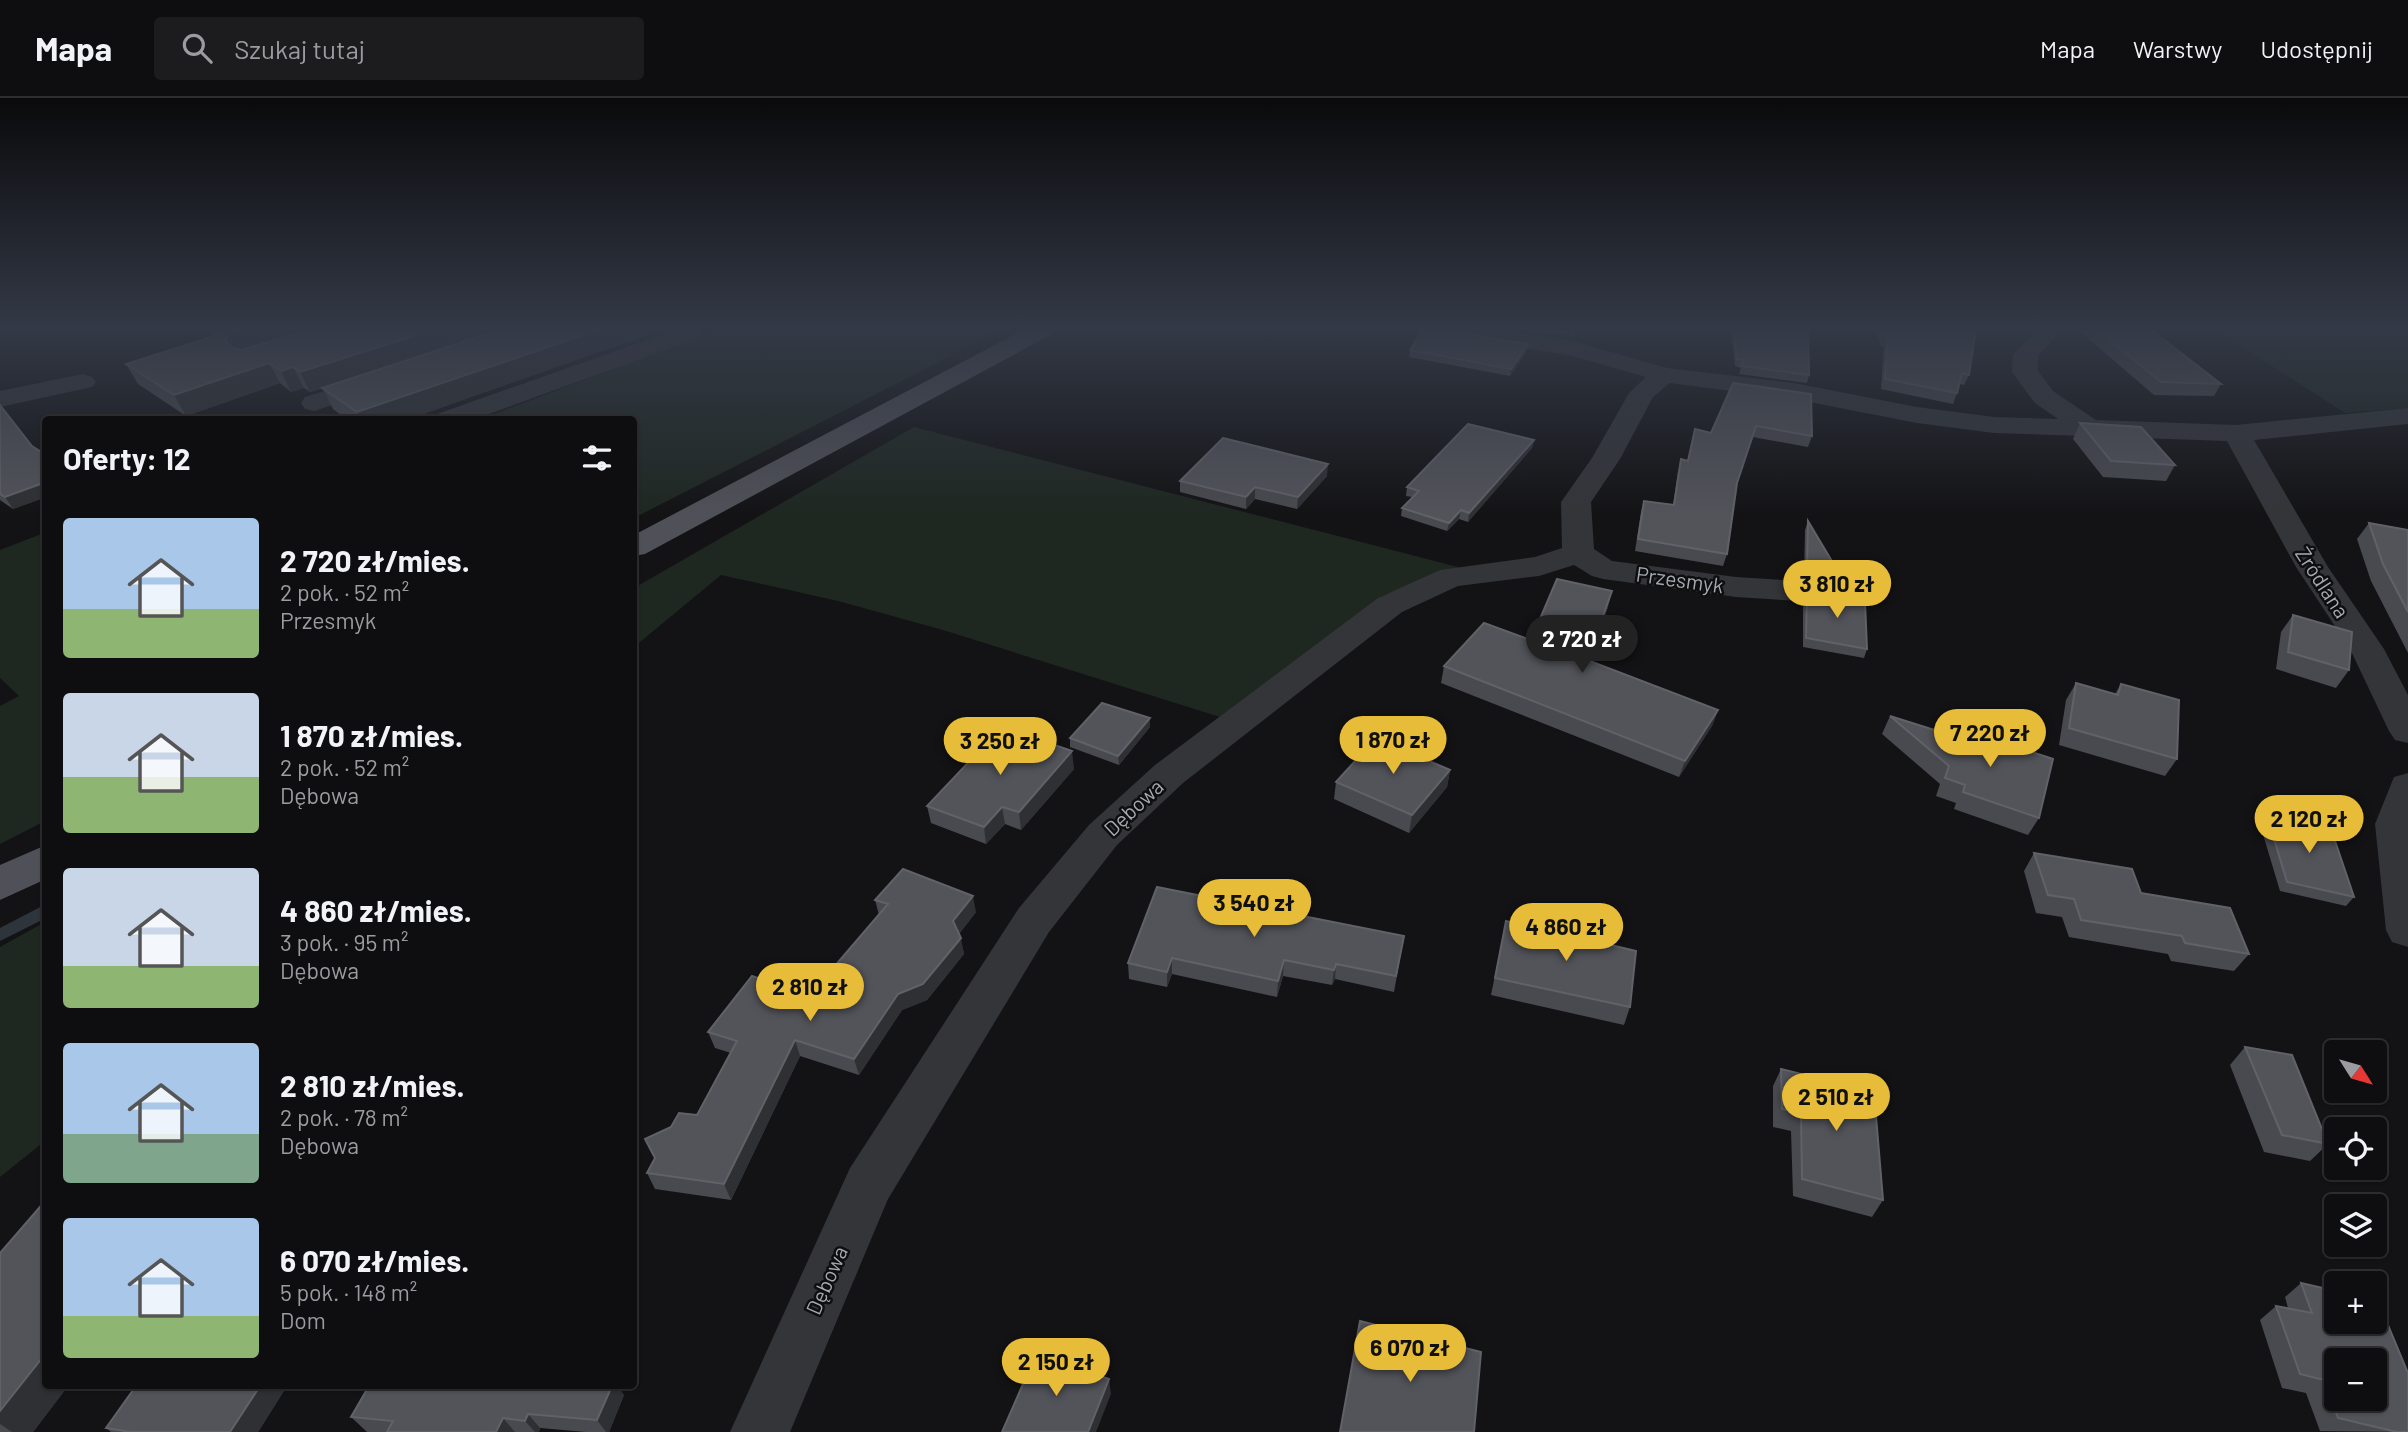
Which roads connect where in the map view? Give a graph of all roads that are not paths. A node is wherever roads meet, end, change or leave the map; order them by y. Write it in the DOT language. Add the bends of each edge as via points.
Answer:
graph roads {
  1 [pos="38,391"];
  2 [pos="349,391"];
  3 [pos="527,391"];
  4 [pos="926,391"];
  5 [pos="1644,391"];
  6 [pos="1795,391"];
  7 [pos="2040,391"];
  8 [pos="0,399"];
  9 [pos="314,403"];
  10 [pos="458,416"];
  11 [pos="2408,416"];
  12 [pos="2089,428"];
  13 [pos="2236,433"];
  14 [pos="637,545"];
  15 [pos="1578,552"];
  16 [pos="1829,593"];
  17 [pos="2408,731"];
  18 [pos="2408,786"];
  19 [pos="42,862"];
  20 [pos="0,884"];
  21 [pos="2408,930"];
  22 [pos="760,1432"];
  1 -- 8 [label="street"];
  2 -- 9 [label="street"];
  3 -- 10 [label="street"];
  4 -- 14 [label="main road"];
  5 -- 15 [label="street" via="1576,502"];
  6 -- 12 [label="street" via="1994,425"];
  7 -- 12 [label="street"];
  11 -- 13 [label="street"];
  12 -- 13 [label="street"];
  13 -- 17 [label="street, Źródlana" via="2312,567 2367,649"];
  15 -- 16 [label="street, Przesmyk" via="1603,569 1736,587"];
  15 -- 22 [label="street, Dębowa" via="1539,566 1451,577 1390,605 1169,774 1103,835 1034,920 868,1185"];
  18 -- 21 [label="street" via="2395,824"];
  19 -- 20 [label="main road"];
}
